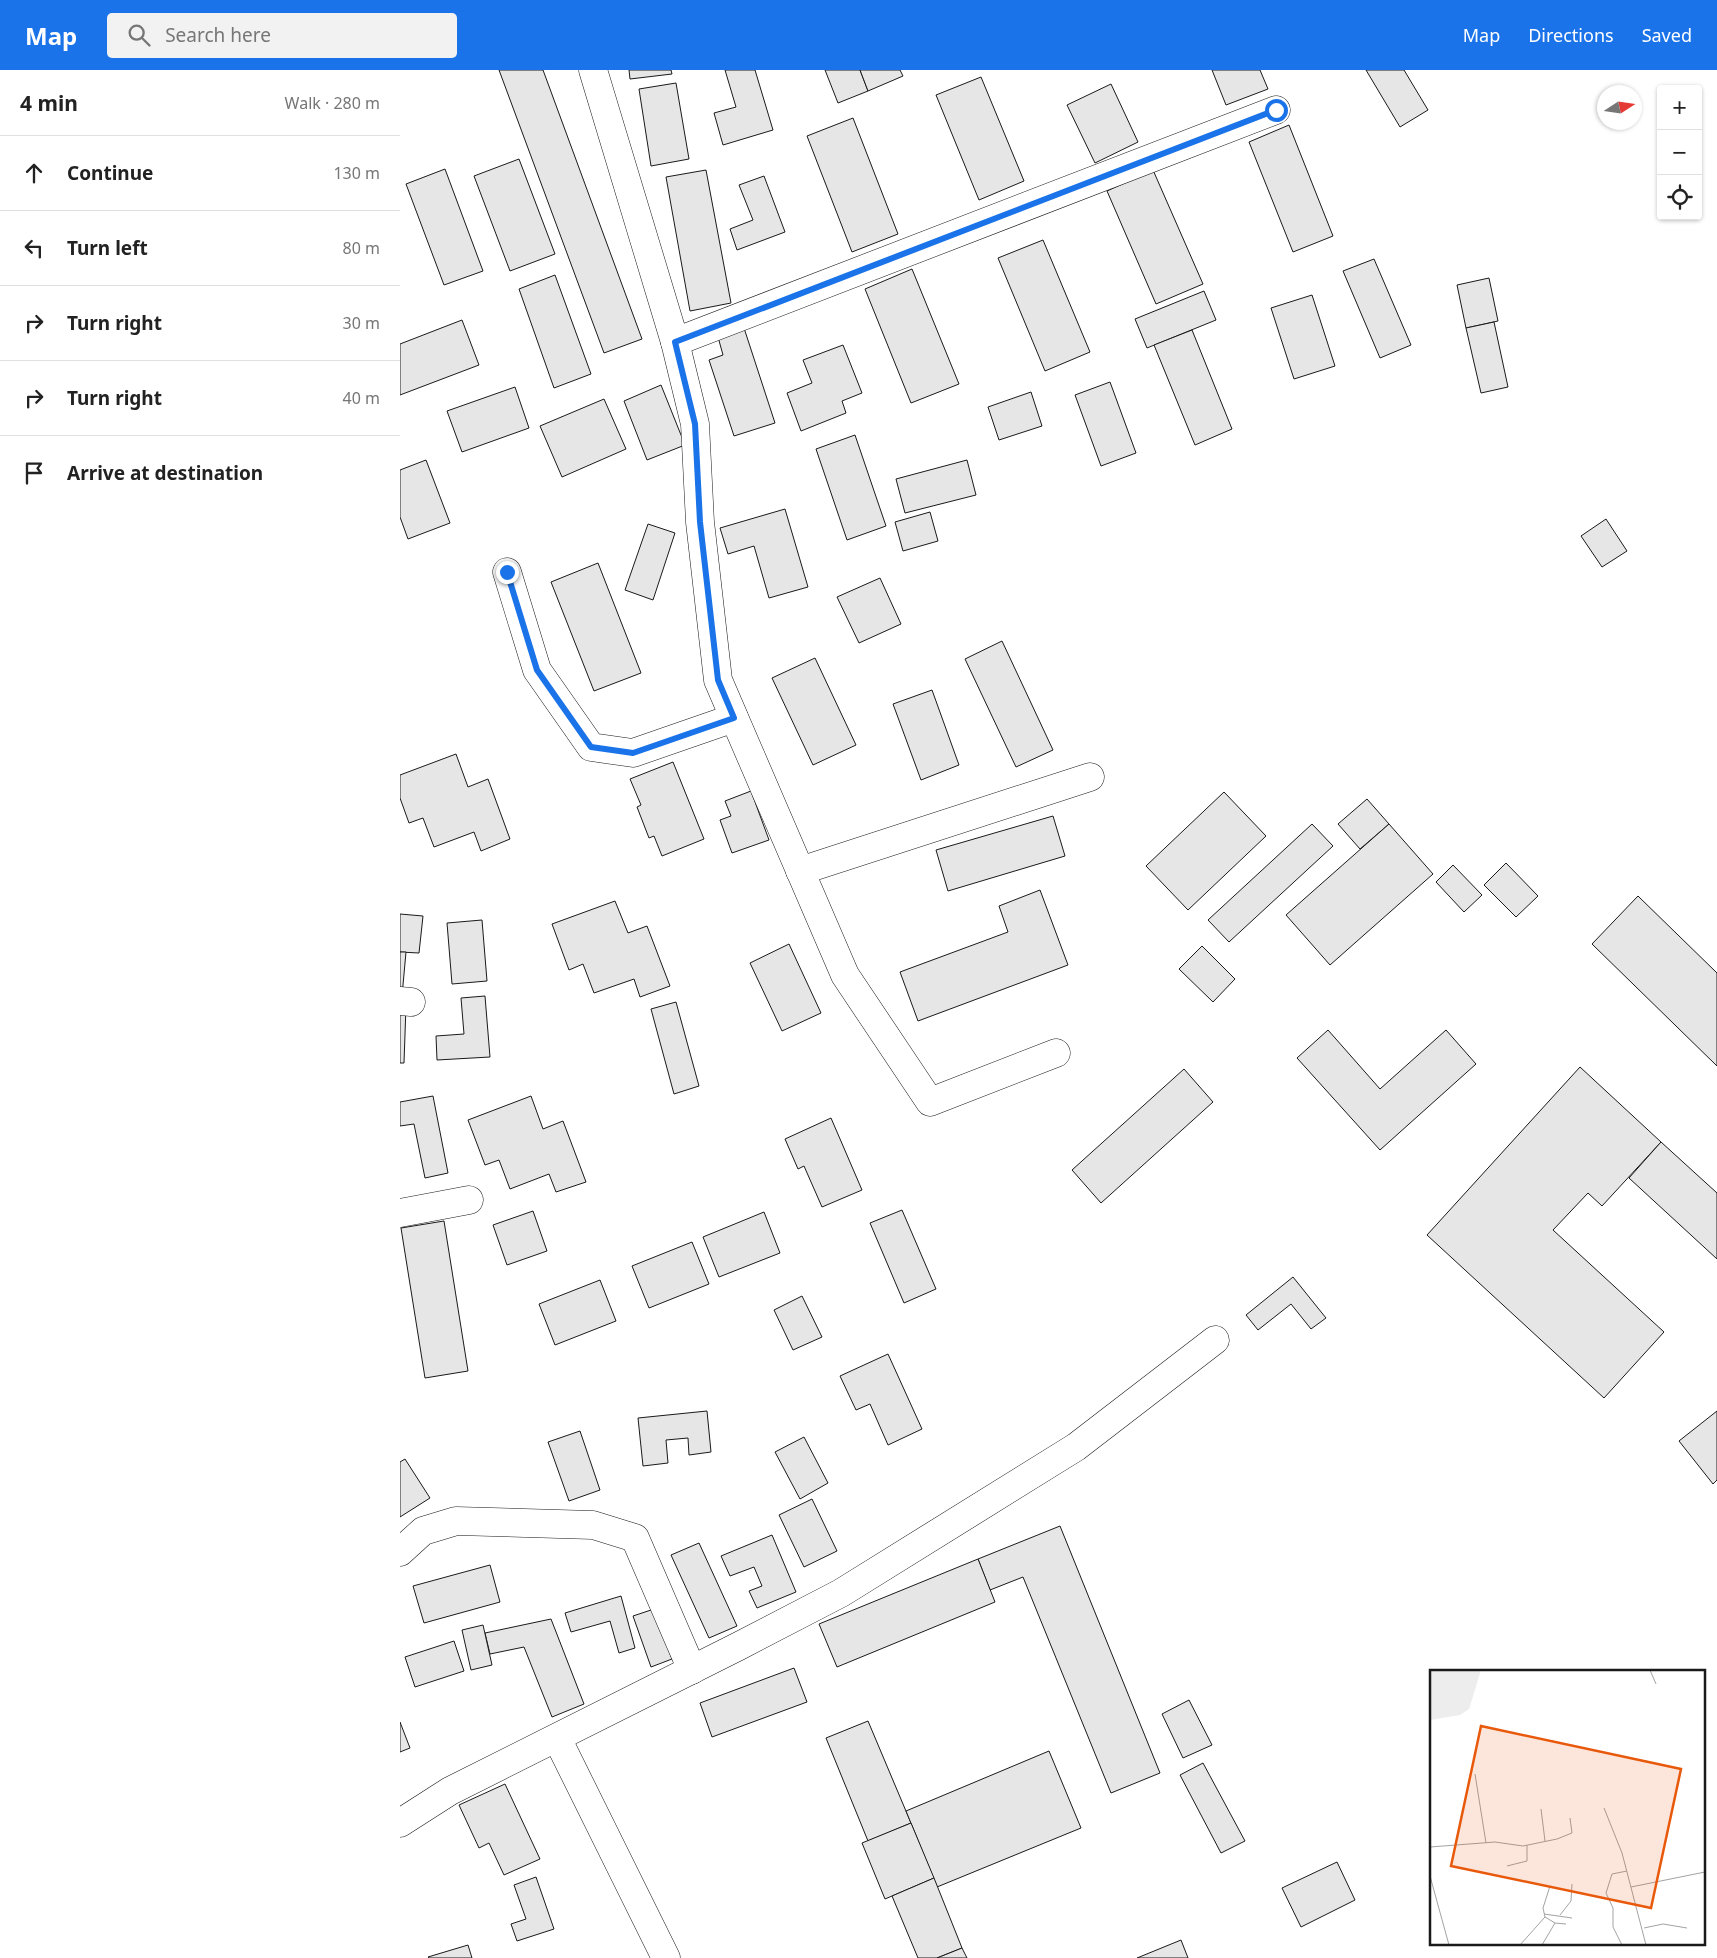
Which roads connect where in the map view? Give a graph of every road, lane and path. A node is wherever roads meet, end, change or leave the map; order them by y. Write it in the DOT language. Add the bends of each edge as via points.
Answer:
graph roads {
  1 [pos="593,70"];
  2 [pos="1276,110"];
  3 [pos="675,342"];
  4 [pos="507,572"];
  5 [pos="734,718"];
  6 [pos="1090,777"];
  7 [pos="800,871"];
  8 [pos="1056,1053"];
  9 [pos="469,1200"];
  10 [pos="400,1213"];
  11 [pos="1215,1340"];
  12 [pos="400,1552"];
  13 [pos="692,1670"];
  14 [pos="557,1738"];
  15 [pos="400,1823"];
  16 [pos="666,1958"];
  1 -- 3 [label="street"];
  2 -- 3 [label="street"];
  3 -- 5 [label="street" via="695,424 700,522 718,680"];
  4 -- 5 [label="street" via="537,670 591,747 633,753"];
  5 -- 7 [label="street"];
  6 -- 7 [label="street"];
  7 -- 8 [label="street" via="845,975 930,1102"];
  9 -- 10 [label="street"];
  11 -- 13 [label="street" via="1076,1447 841,1593"];
  12 -- 13 [label="street" via="423,1531 456,1521 593,1525 634,1538"];
  13 -- 14 [label="street"];
  14 -- 15 [label="street" via="450,1791"];
  14 -- 16 [label="street"];
}
